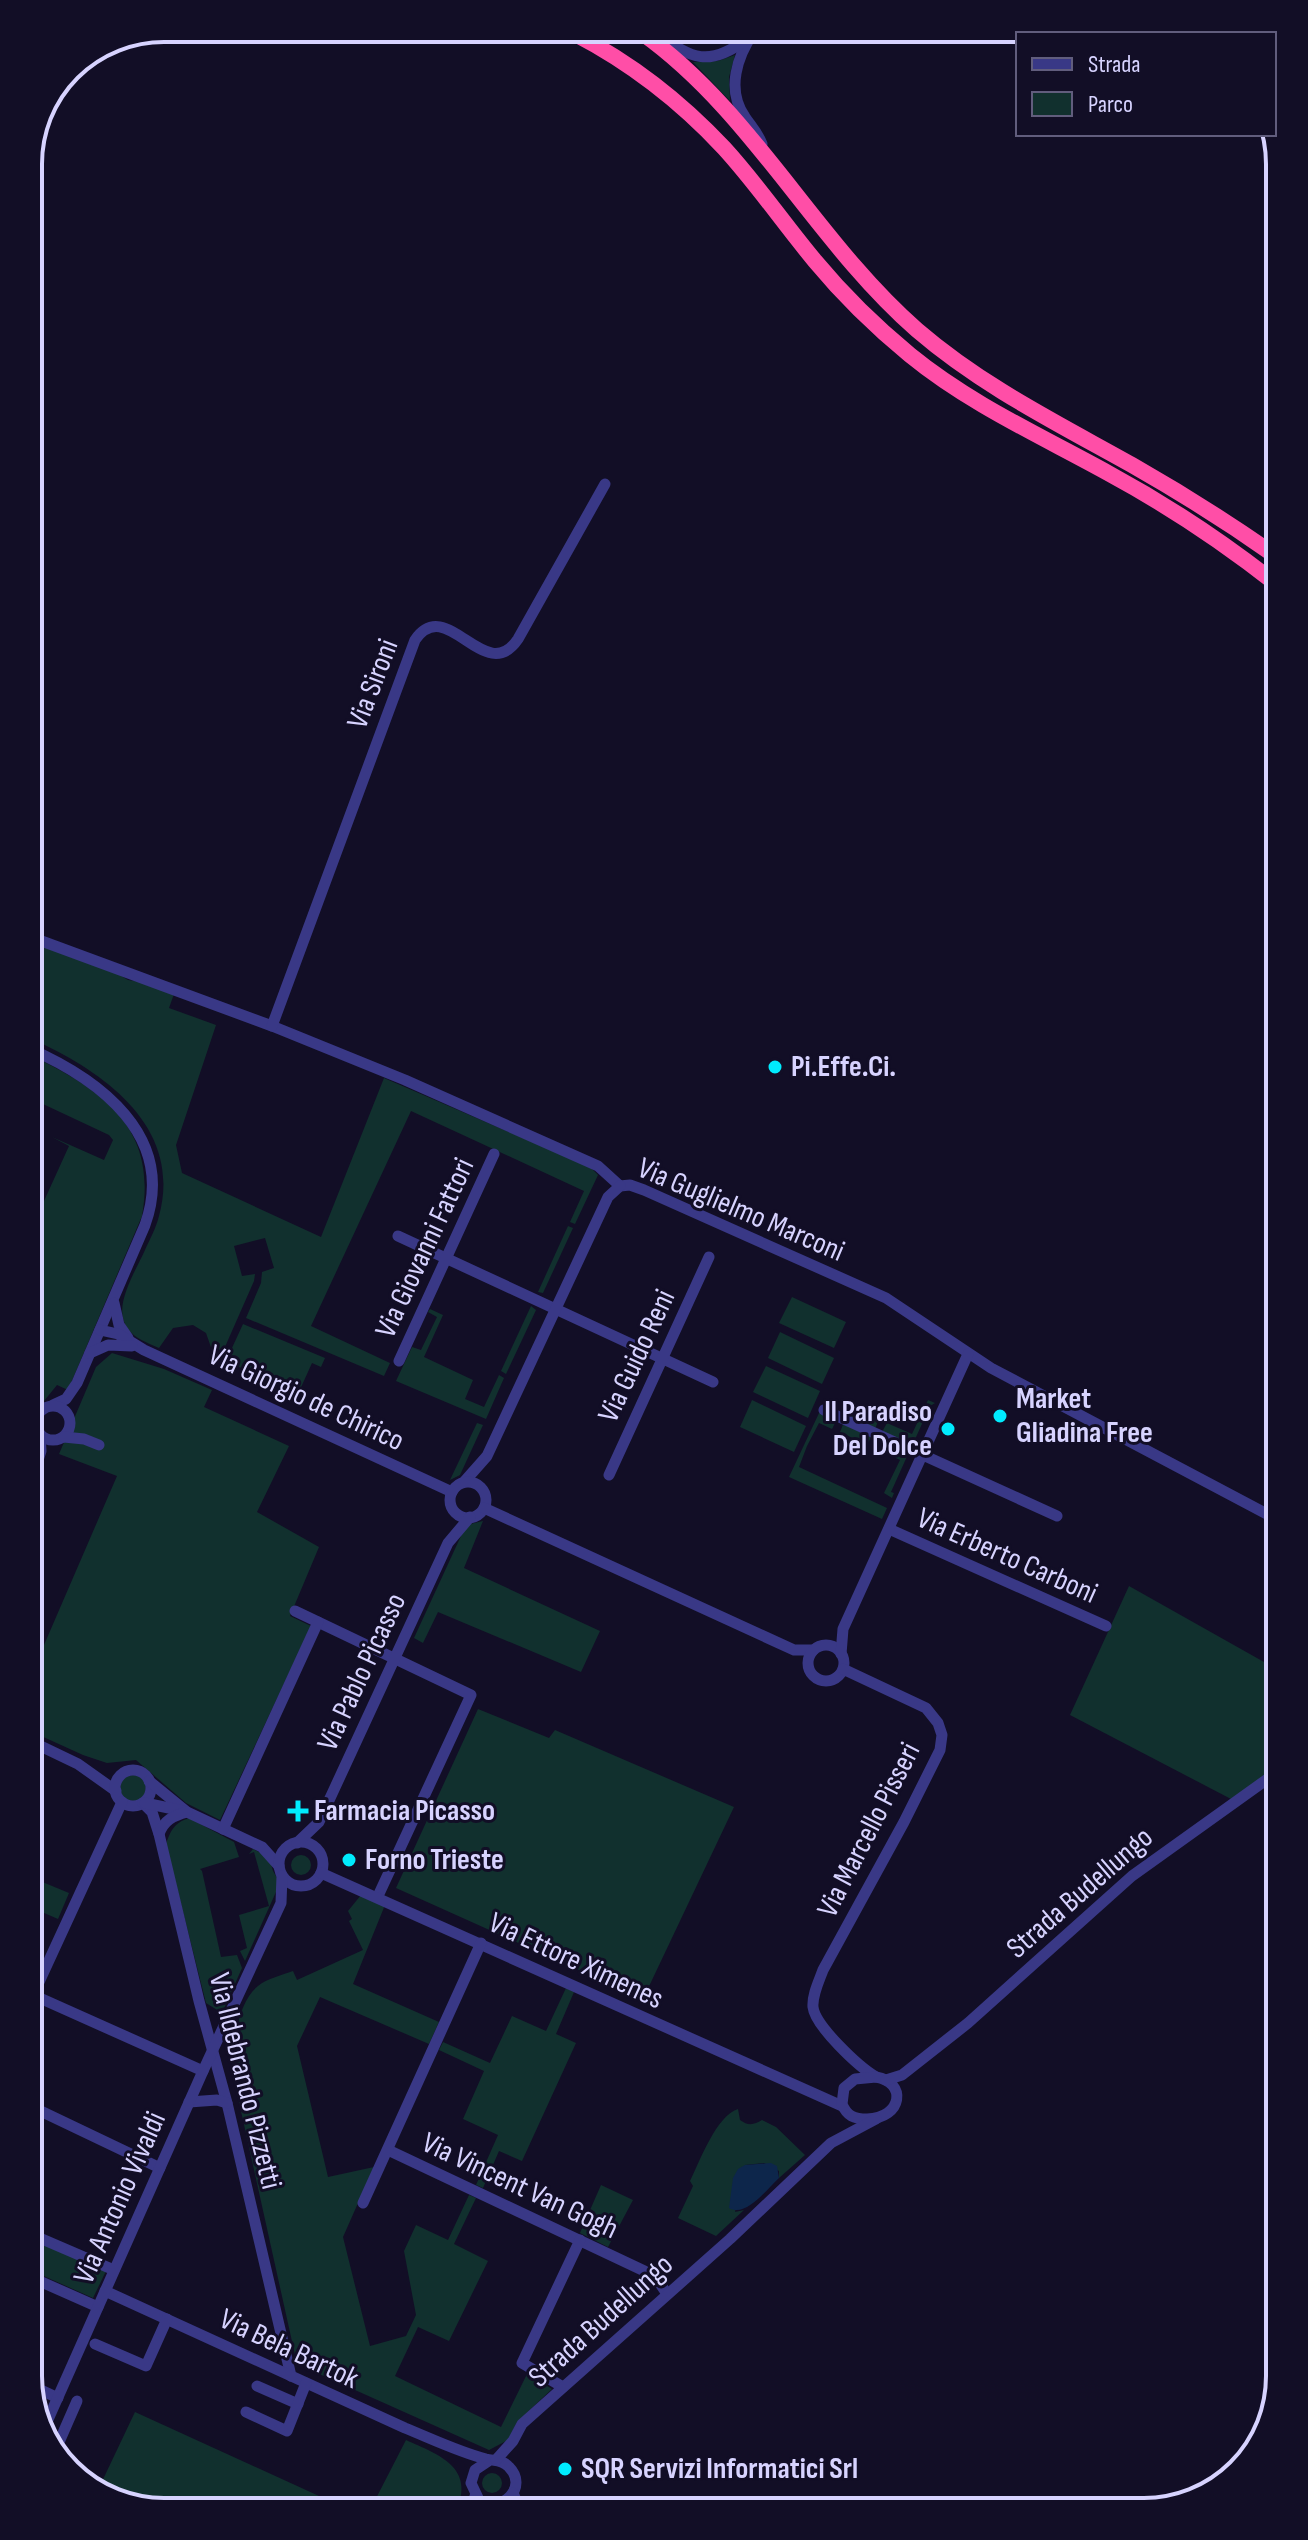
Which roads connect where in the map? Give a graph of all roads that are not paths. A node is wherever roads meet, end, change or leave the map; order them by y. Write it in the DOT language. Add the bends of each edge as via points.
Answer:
graph roads {
  1 [pos="588,42"];
  2 [pos="653,42"];
  3 [pos="669,42"];
  4 [pos="742,42"];
  5 [pos="749,42"];
  6 [pos="767,159"];
  7 [pos="605,484"];
  8 [pos="1266,550"];
  9 [pos="1266,576"];
  10 [pos="42,941"];
  11 [pos="272,1026"];
  12 [pos="42,1054"];
  13 [pos="494,1154"];
  14 [pos="620,1186"];
  15 [pos="398,1236"];
  16 [pos="709,1257"];
  17 [pos="446,1258"];
  18 [pos="113,1299"];
  19 [pos="556,1309"];
  20 [pos="100,1330"];
  21 [pos="141,1348"];
  22 [pos="90,1353"];
  23 [pos="968,1354"];
  24 [pos="662,1358"];
  25 [pos="399,1361"];
  26 [pos="713,1382"];
  27 [pos="77,1383"];
  28 [pos="49,1406"];
  29 [pos="42,1408"];
  30 [pos="824,1410"];
  31 [pos="42,1412"];
  32 [pos="70,1419"];
  33 [pos="42,1434"];
  34 [pos="60,1438"];
  35 [pos="87,1439"];
  36 [pos="99,1445"];
  37 [pos="923,1455"];
  38 [pos="487,1456"];
  39 [pos="42,1467"];
  40 [pos="609,1475"];
  41 [pos="464,1482"];
  42 [pos="452,1492"];
  43 [pos="485,1493"];
  44 [pos="452,1508"];
  45 [pos="484,1508"];
  46 [pos="1266,1514"];
  47 [pos="1057,1516"];
  48 [pos="470,1517"];
  49 [pos="889,1529"];
  50 [pos="448,1543"];
  51 [pos="295,1611"];
  52 [pos="318,1622"];
  53 [pos="1106,1626"];
  54 [pos="843,1629"];
  55 [pos="819,1647"];
  56 [pos="794,1650"];
  57 [pos="841,1654"];
  58 [pos="394,1658"];
  59 [pos="807,1667"];
  60 [pos="843,1669"];
  61 [pos="42,1747"];
  62 [pos="78,1764"];
  63 [pos="122,1774"];
  64 [pos="1266,1780"];
  65 [pos="149,1781"];
  66 [pos="119,1796"];
  67 [pos="143,1803"];
  68 [pos="187,1812"];
  69 [pos="319,1822"];
  70 [pos="223,1829"];
  71 [pos="159,1834"];
  72 [pos="292,1845"];
  73 [pos="262,1847"];
  74 [pos="320,1853"];
  75 [pos="280,1871"];
  76 [pos="321,1873"];
  77 [pos="302,1886"];
  78 [pos="378,1896"];
  79 [pos="281,1903"];
  80 [pos="481,1943"];
  81 [pos="42,1974"];
  82 [pos="199,2001"];
  83 [pos="42,2007"];
  84 [pos="227,2019"];
  85 [pos="212,2050"];
  86 [pos="848,2052"];
  87 [pos="919,2063"];
  88 [pos="203,2071"];
  89 [pos="881,2079"];
  90 [pos="844,2088"];
  91 [pos="811,2093"];
  92 [pos="189,2102"];
  93 [pos="227,2103"];
  94 [pos="895,2105"];
  95 [pos="846,2111"];
  96 [pos="42,2112"];
  97 [pos="876,2119"];
  98 [pos="831,2143"];
  99 [pos="388,2150"];
  100 [pos="160,2168"];
  101 [pos="363,2203"];
  102 [pos="42,2239"];
  103 [pos="580,2240"];
  104 [pos="114,2270"];
  105 [pos="42,2282"];
  106 [pos="105,2291"];
  107 [pos="667,2294"];
  108 [pos="98,2307"];
  109 [pos="167,2319"];
  110 [pos="283,2342"];
  111 [pos="95,2344"];
  112 [pos="267,2365"];
  113 [pos="291,2376"];
  114 [pos="306,2383"];
  115 [pos="257,2386"];
  116 [pos="563,2387"];
  117 [pos="43,2391"];
  118 [pos="58,2398"];
  119 [pos="77,2401"];
  120 [pos="298,2404"];
  121 [pos="246,2412"];
  122 [pos="49,2417"];
  123 [pos="60,2440"];
  124 [pos="513,2441"];
  125 [pos="453,2448"];
  126 [pos="493,2460"];
  127 [pos="510,2468"];
  128 [pos="475,2470"];
  129 [pos="513,2493"];
  130 [pos="475,2496"];
  131 [pos="478,2498"];
  132 [pos="505,2498"];
  133 [pos="515,2498"];
  1 -- 9 [label="highway" via="635,70 691,115 832,281 921,363 991,411 1172,509"];
  2 -- 6 [label="highway" via="709,91"];
  3 -- 4 [label="street" via="703,57 729,52"];
  5 -- 6 [label="street" via="737,68 736,90"];
  6 -- 8 [label="highway" via="873,287 955,360"];
  7 -- 11 [label="street, Via Sironi" via="509,650 492,654 437,626 424,629 415,640"];
  10 -- 11 [label="street, Via Guglielmo Marconi"];
  11 -- 14 [label="street, Via Guglielmo Marconi" via="598,1166"];
  12 -- 18 [label="street" via="98,1087 126,1116 147,1152 153,1182 149,1213"];
  13 -- 17 [label="street, Via Giovanni Fattori"];
  14 -- 19 [label="street" via="611,1193"];
  14 -- 23 [label="street, Via Guglielmo Marconi" via="644,1190 886,1298"];
  15 -- 17 [label="street"];
  16 -- 24 [label="street, Via Guido Reni"];
  17 -- 19 [label="street"];
  17 -- 25 [label="street, Via Giovanni Fattori"];
  18 -- 20 [label="street"];
  18 -- 21 [label="street, Via Giorgio de Chirico" via="119,1325"];
  19 -- 24 [label="street"];
  19 -- 38 [label="street"];
  20 -- 21 [label="street"];
  20 -- 22 [label="street"];
  21 -- 22 [label="street, Via Giorgio de Chirico" via="108,1345"];
  21 -- 42 [label="street, Via Giorgio de Chirico"];
  22 -- 27 [label="street"];
  23 -- 37 [label="street"];
  23 -- 46 [label="street, Via Guglielmo Marconi"];
  24 -- 26 [label="street"];
  24 -- 40 [label="street, Via Guido Reni"];
  27 -- 28 [label="street" via="66,1399"];
  27 -- 32 [label="street"];
  28 -- 29 [label="street"];
  28 -- 31 [label="street"];
  28 -- 32 [label="street" via="62,1408"];
  30 -- 37 [label="street"];
  32 -- 34 [label="street"];
  32 -- 35 [label="street"];
  33 -- 34 [label="street" via="48,1440"];
  34 -- 35 [label="street"];
  34 -- 39 [label="street"];
  35 -- 36 [label="street"];
  37 -- 47 [label="street"];
  37 -- 49 [label="street"];
  38 -- 41 [label="street"];
  38 -- 43 [label="street"];
  41 -- 42 [label="street"];
  41 -- 43 [label="street" via="476,1483"];
  42 -- 44 [label="street"];
  43 -- 45 [label="street"];
  44 -- 48 [label="street"];
  44 -- 50 [label="street, Via Pablo Picasso"];
  45 -- 48 [label="street"];
  45 -- 56 [label="street"];
  48 -- 50 [label="street, Via Pablo Picasso"];
  49 -- 53 [label="street, Via Erberto Carboni"];
  49 -- 54 [label="street"];
  50 -- 58 [label="street, Via Pablo Picasso"];
  51 -- 52 [label="street"];
  52 -- 58 [label="street"];
  52 -- 70 [label="street"];
  54 -- 55 [label="street"];
  54 -- 57 [label="street"];
  55 -- 56 [label="street"];
  55 -- 57 [label="street" via="836,1648"];
  55 -- 59 [label="street"];
  56 -- 59 [label="street"];
  57 -- 60 [label="street"];
  58 -- 69 [label="street, Via Pablo Picasso"];
  58 -- 78 [label="street" via="471,1695"];
  59 -- 60 [label="street" via="813,1678 825,1682 836,1679"];
  60 -- 86 [label="street, Via Marcello Pisseri" via="926,1708 942,1735 940,1750 815,1991 813,2008 821,2025"];
  61 -- 62 [label="street"];
  62 -- 63 [label="street"];
  62 -- 66 [label="street"];
  63 -- 65 [label="street" via="137,1771"];
  63 -- 66 [label="street"];
  64 -- 87 [label="street, Strada Budellungo" via="1132,1876"];
  65 -- 67 [label="street" via="151,1791"];
  65 -- 68 [label="street"];
  66 -- 67 [label="street" via="130,1805"];
  66 -- 81 [label="street"];
  67 -- 68 [label="street"];
  67 -- 71 [label="street, Via Ildebrando Pizzetti"];
  68 -- 70 [label="street"];
  68 -- 71 [label="street" via="173,1816"];
  69 -- 72 [label="street, Via Pablo Picasso"];
  69 -- 74 [label="street, Via Pablo Picasso"];
  70 -- 73 [label="street"];
  71 -- 82 [label="street, Via Ildebrando Pizzetti"];
  72 -- 73 [label="street"];
  72 -- 74 [label="street" via="310,1844"];
  72 -- 75 [label="street, Via Pablo Picasso" via="281,1855"];
  73 -- 75 [label="street"];
  74 -- 76 [label="street, Via Pablo Picasso"];
  75 -- 77 [label="street" via="290,1884"];
  75 -- 79 [label="street, Via Pablo Picasso"];
  76 -- 77 [label="street, Via Pablo Picasso"];
  76 -- 78 [label="street, Via Ettore Ximenes"];
  77 -- 79 [label="street, Via Pablo Picasso"];
  78 -- 80 [label="street, Via Ettore Ximenes"];
  79 -- 84 [label="street, Via Pablo Picasso"];
  80 -- 91 [label="street, Via Ettore Ximenes"];
  80 -- 99 [label="street, Via Vincent Van Gogh"];
  82 -- 84 [label="street" via="209,2014"];
  82 -- 85 [label="street, Via Ildebrando Pizzetti"];
  83 -- 88 [label="street"];
  84 -- 85 [label="street, Via Pablo Picasso"];
  85 -- 88 [label="street, Via Pablo Picasso"];
  85 -- 93 [label="street, Via Ildebrando Pizzetti"];
  86 -- 89 [label="street, Via Marcello Pisseri" via="866,2072"];
  86 -- 90 [label="street"];
  87 -- 89 [label="street, Strada Budellungo" via="902,2075"];
  87 -- 94 [label="street, Strada Budellungo"];
  88 -- 92 [label="street, Via Antonio Vivaldi"];
  89 -- 90 [label="street, Strada Budellungo" via="858,2078"];
  89 -- 94 [label="street" via="895,2091"];
  90 -- 91 [label="street, Via Ettore Ximenes"];
  90 -- 95 [label="street, Strada Budellungo"];
  91 -- 95 [label="street, Via Ettore Ximenes"];
  92 -- 93 [label="street"];
  92 -- 100 [label="street, Via Antonio Vivaldi"];
  93 -- 110 [label="street, Via Ildebrando Pizzetti"];
  94 -- 97 [label="street, Strada Budellungo"];
  95 -- 97 [label="street" via="859,2119"];
  95 -- 98 [label="street, Strada Budellungo"];
  96 -- 100 [label="street"];
  97 -- 98 [label="street, Strada Budellungo"];
  98 -- 107 [label="street, Strada Budellungo"];
  99 -- 101 [label="street, Via Vincent Van Gogh"];
  99 -- 103 [label="street, Via Vincent Van Gogh"];
  100 -- 104 [label="street, Via Antonio Vivaldi"];
  102 -- 104 [label="street"];
  103 -- 107 [label="street, Via Vincent Van Gogh" via="655,2276"];
  103 -- 116 [label="street" via="522,2363"];
  104 -- 106 [label="street, Via Antonio Vivaldi"];
  105 -- 108 [label="street"];
  106 -- 108 [label="street, Via Antonio Vivaldi"];
  106 -- 109 [label="street, Via Bela Bartok"];
  107 -- 116 [label="street, Strada Budellungo"];
  108 -- 118 [label="street, Via Antonio Vivaldi"];
  109 -- 111 [label="street" via="146,2366"];
  109 -- 112 [label="street, Via Bela Bartok"];
  110 -- 112 [label="street" via="279,2355"];
  110 -- 113 [label="street, Via Ildebrando Pizzetti"];
  112 -- 113 [label="street, Via Bela Bartok"];
  113 -- 114 [label="street, Via Bela Bartok"];
  114 -- 120 [label="street"];
  114 -- 125 [label="street, Via Bela Bartok"];
  115 -- 120 [label="street"];
  116 -- 124 [label="street, Strada Budellungo" via="522,2424"];
  117 -- 118 [label="street"];
  118 -- 122 [label="street, Via Antonio Vivaldi"];
  119 -- 123 [label="street"];
  120 -- 121 [label="street" via="287,2431"];
  124 -- 126 [label="street, Strada Budellungo"];
  124 -- 127 [label="street"];
  125 -- 126 [label="street, Via Bela Bartok"];
  125 -- 128 [label="street"];
  126 -- 127 [label="street"];
  126 -- 128 [label="street, Strada Budellungo"];
  127 -- 129 [label="street" via="516,2480"];
  128 -- 130 [label="street"];
  129 -- 132 [label="street"];
  129 -- 133 [label="street"];
  130 -- 131 [label="street"];
}
